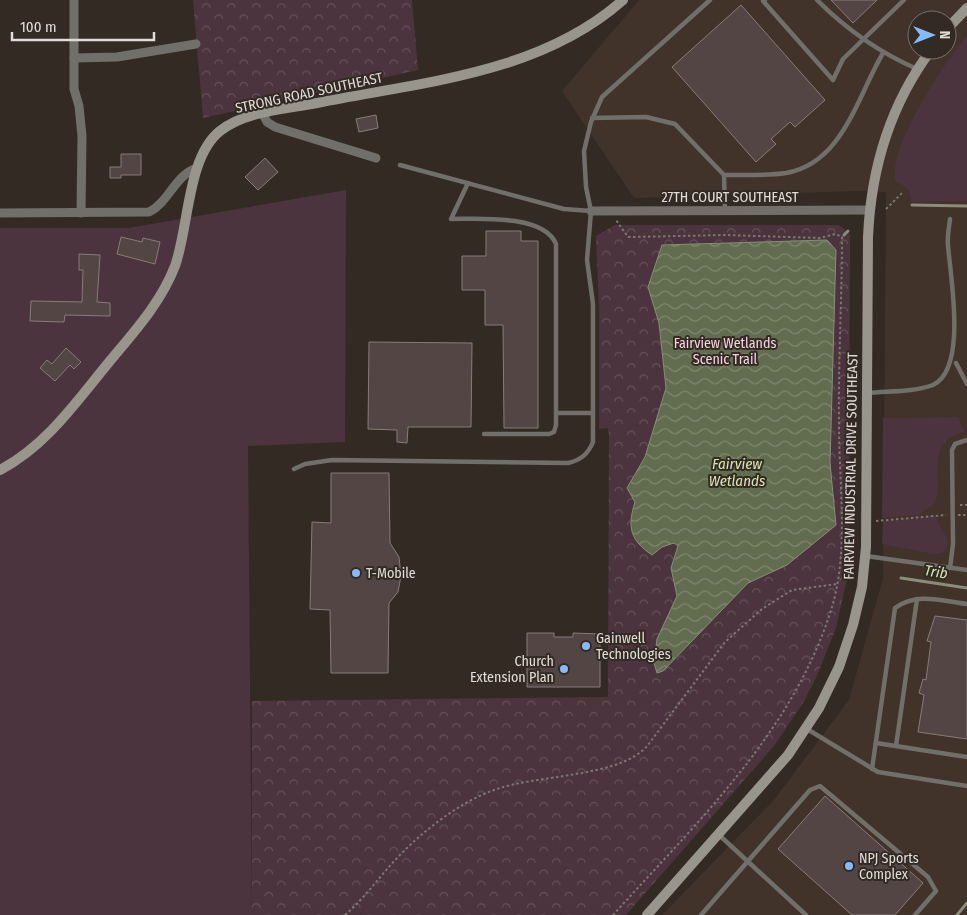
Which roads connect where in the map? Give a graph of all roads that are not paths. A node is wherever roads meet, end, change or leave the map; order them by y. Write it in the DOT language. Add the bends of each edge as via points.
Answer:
graph roads {
  1 [pos="74,0"];
  2 [pos="623,0"];
  3 [pos="710,0"];
  4 [pos="765,0"];
  5 [pos="817,0"];
  6 [pos="904,0"];
  7 [pos="967,8"];
  8 [pos="957,18"];
  9 [pos="862,40"];
  10 [pos="196,44"];
  11 [pos="882,53"];
  12 [pos="74,58"];
  13 [pos="924,60"];
  14 [pos="917,70"];
  15 [pos="263,114"];
  16 [pos="592,118"];
  17 [pos="376,158"];
  18 [pos="400,165"];
  19 [pos="197,168"];
  20 [pos="724,176"];
  21 [pos="468,183"];
  22 [pos="869,210"];
  23 [pos="591,211"];
  24 [pos="724,211"];
  25 [pos="0,213"];
  26 [pos="81,214"];
  27 [pos="950,219"];
  28 [pos="956,363"];
  29 [pos="967,384"];
  30 [pos="867,393"];
  31 [pos="556,413"];
  32 [pos="593,413"];
  33 [pos="484,434"];
  34 [pos="967,440"];
  35 [pos="294,469"];
  36 [pos="0,470"];
  37 [pos="865,556"];
  38 [pos="950,568"];
  39 [pos="967,570"];
  40 [pos="917,599"];
  41 [pos="967,604"];
  42 [pos="807,728"];
  43 [pos="876,743"];
  44 [pos="896,746"];
  45 [pos="967,757"];
  46 [pos="872,769"];
  47 [pos="967,786"];
  48 [pos="718,834"];
  49 [pos="748,861"];
  50 [pos="647,915"];
  51 [pos="701,915"];
  52 [pos="806,915"];
  53 [pos="915,915"];
  1 -- 12 [label="street"];
  2 -- 15 [label="main road, STRONG ROAD SOUTHEAST" via="588,26 512,62 444,79"];
  3 -- 16 [label="lane" via="602,97"];
  4 -- 9 [label="lane" via="833,80 844,59"];
  5 -- 9 [label="lane"];
  6 -- 9 [label="lane"];
  7 -- 8 [label="main road"];
  9 -- 11 [label="lane"];
  10 -- 12 [label="street" via="117,57"];
  11 -- 14 [label="lane"];
  11 -- 20 [label="lane" via="845,129 818,159 788,173"];
  12 -- 26 [label="street" via="74,89 82,136"];
  13 -- 14 [label="main road, FAIRVIEW INDUSTRIAL DRIVE SOUTHEAST"];
  14 -- 22 [label="main road, FAIRVIEW INDUSTRIAL DRIVE SOUTHEAST" via="883,142"];
  15 -- 17 [label="street" via="275,127"];
  15 -- 19 [label="main road, STRONG ROAD SOUTHEAST" via="221,130 207,144"];
  16 -- 20 [label="lane" via="664,119 675,124"];
  16 -- 23 [label="lane" via="584,150"];
  18 -- 21 [label="lane"];
  19 -- 26 [label="street" via="185,174 163,203 149,212"];
  19 -- 36 [label="main road, STRONG ROAD SOUTHEAST" via="180,252 154,306 50,433 18,460"];
  20 -- 24 [label="lane"];
  21 -- 23 [label="lane" via="564,209"];
  21 -- 31 [label="lane" via="451,220 513,220 546,231 556,244"];
  22 -- 24 [label="street, 27TH COURT SOUTHEAST"];
  22 -- 30 [label="main road, FAIRVIEW INDUSTRIAL DRIVE SOUTHEAST"];
  23 -- 24 [label="street, 27TH COURT SOUTHEAST"];
  23 -- 32 [label="lane" via="587,260 593,304"];
  25 -- 26 [label="street"];
  27 -- 28 [label="lane" via="947,243 959,306"];
  28 -- 29 [label="lane"];
  28 -- 30 [label="lane" via="934,385"];
  30 -- 37 [label="main road, FAIRVIEW INDUSTRIAL DRIVE SOUTHEAST"];
  31 -- 32 [label="lane"];
  31 -- 33 [label="lane" via="554,432 549,434"];
  32 -- 35 [label="lane" via="593,442 583,457 568,463 332,460"];
  34 -- 38 [label="lane" via="955,444 952,450 953,544"];
  37 -- 38 [label="lane"];
  37 -- 42 [label="main road, FAIRVIEW INDUSTRIAL DRIVE SOUTHEAST" via="862,587 847,647 831,686"];
  38 -- 39 [label="lane"];
  40 -- 41 [label="lane"];
  40 -- 43 [label="lane" via="903,602 895,608"];
  40 -- 44 [label="lane"];
  42 -- 46 [label="lane"];
  42 -- 48 [label="main road, FAIRVIEW INDUSTRIAL DRIVE SOUTHEAST" via="788,755"];
  43 -- 44 [label="lane"];
  43 -- 46 [label="lane"];
  44 -- 45 [label="lane"];
  46 -- 47 [label="lane"];
  48 -- 49 [label="lane"];
  48 -- 50 [label="main road, FAIRVIEW INDUSTRIAL DRIVE SOUTHEAST"];
  49 -- 51 [label="lane"];
  49 -- 52 [label="lane"];
  49 -- 53 [label="lane" via="810,790 820,786 928,877 936,891"];
}
